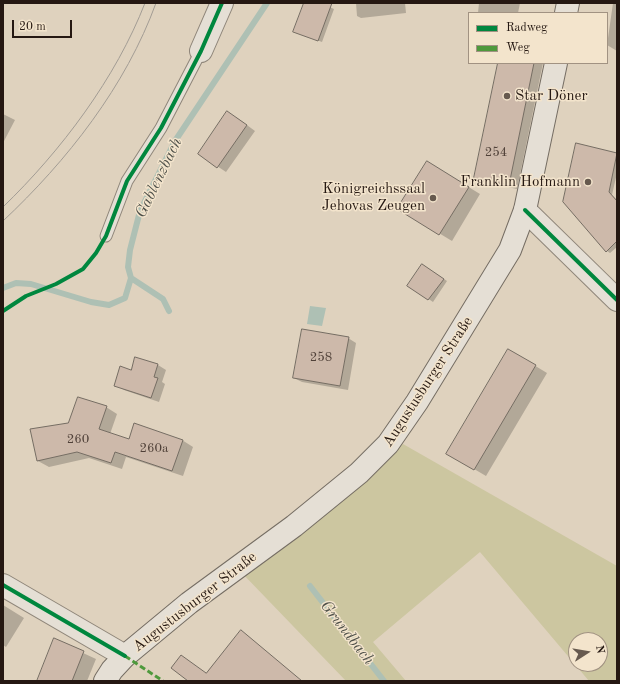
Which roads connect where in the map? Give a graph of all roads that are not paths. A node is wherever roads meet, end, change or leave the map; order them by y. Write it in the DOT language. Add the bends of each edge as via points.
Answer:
graph roads {
  1 [pos="222,3"];
  2 [pos="201,51"];
  3 [pos="556,64"];
  4 [pos="525,210"];
  5 [pos="106,236"];
  6 [pos="617,300"];
  7 [pos="3,585"];
  8 [pos="125,656"];
  9 [pos="105,681"];
  1 -- 2 [label="main road"];
  2 -- 5 [label="lane" via="160,128 127,181"];
  3 -- 4 [label="main road, Augustusburger Straße"];
  4 -- 6 [label="main road"];
  4 -- 8 [label="main road, Augustusburger Straße" via="510,250 425,389 388,444 359,473 294,526 189,603"];
  7 -- 8 [label="main road"];
  8 -- 9 [label="main road, Augustusburger Straße"];
}
